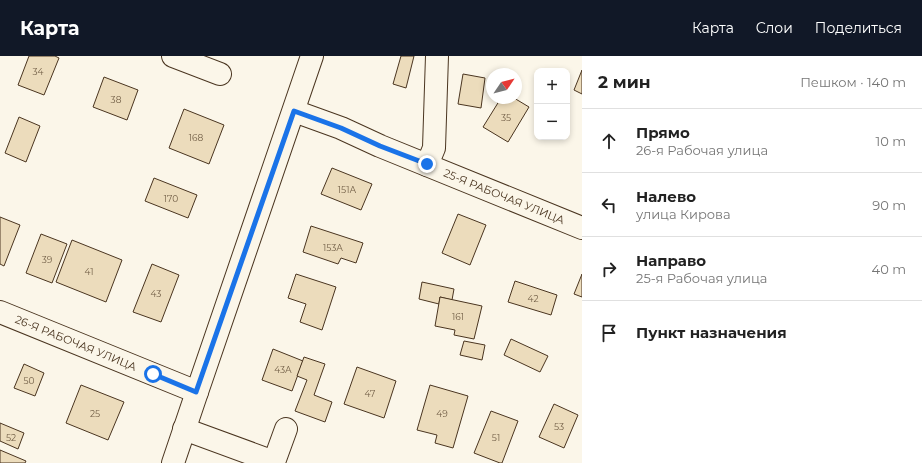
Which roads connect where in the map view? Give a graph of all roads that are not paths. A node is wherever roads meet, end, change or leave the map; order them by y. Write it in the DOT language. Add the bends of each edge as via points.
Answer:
graph roads {
  1 [pos="173,56"];
  2 [pos="312,56"];
  3 [pos="437,56"];
  4 [pos="220,74"];
  5 [pos="294,111"];
  6 [pos="427,164"];
  7 [pos="582,228"];
  8 [pos="0,312"];
  9 [pos="196,392"];
  10 [pos="184,428"];
  11 [pos="286,429"];
  12 [pos="173,463"];
  1 -- 4 [label="main road"];
  2 -- 5 [label="main road"];
  3 -- 6 [label="main road" via="434,148"];
  5 -- 6 [label="main road, 25-Я РАБОЧАЯ УЛИЦА"];
  5 -- 9 [label="main road"];
  6 -- 7 [label="main road, 25-Я РАБОЧАЯ УЛИЦА"];
  8 -- 9 [label="main road, 26-Я РАБОЧАЯ УЛИЦА"];
  9 -- 10 [label="main road"];
  10 -- 11 [label="main road" via="274,462"];
  10 -- 12 [label="main road"];
}
